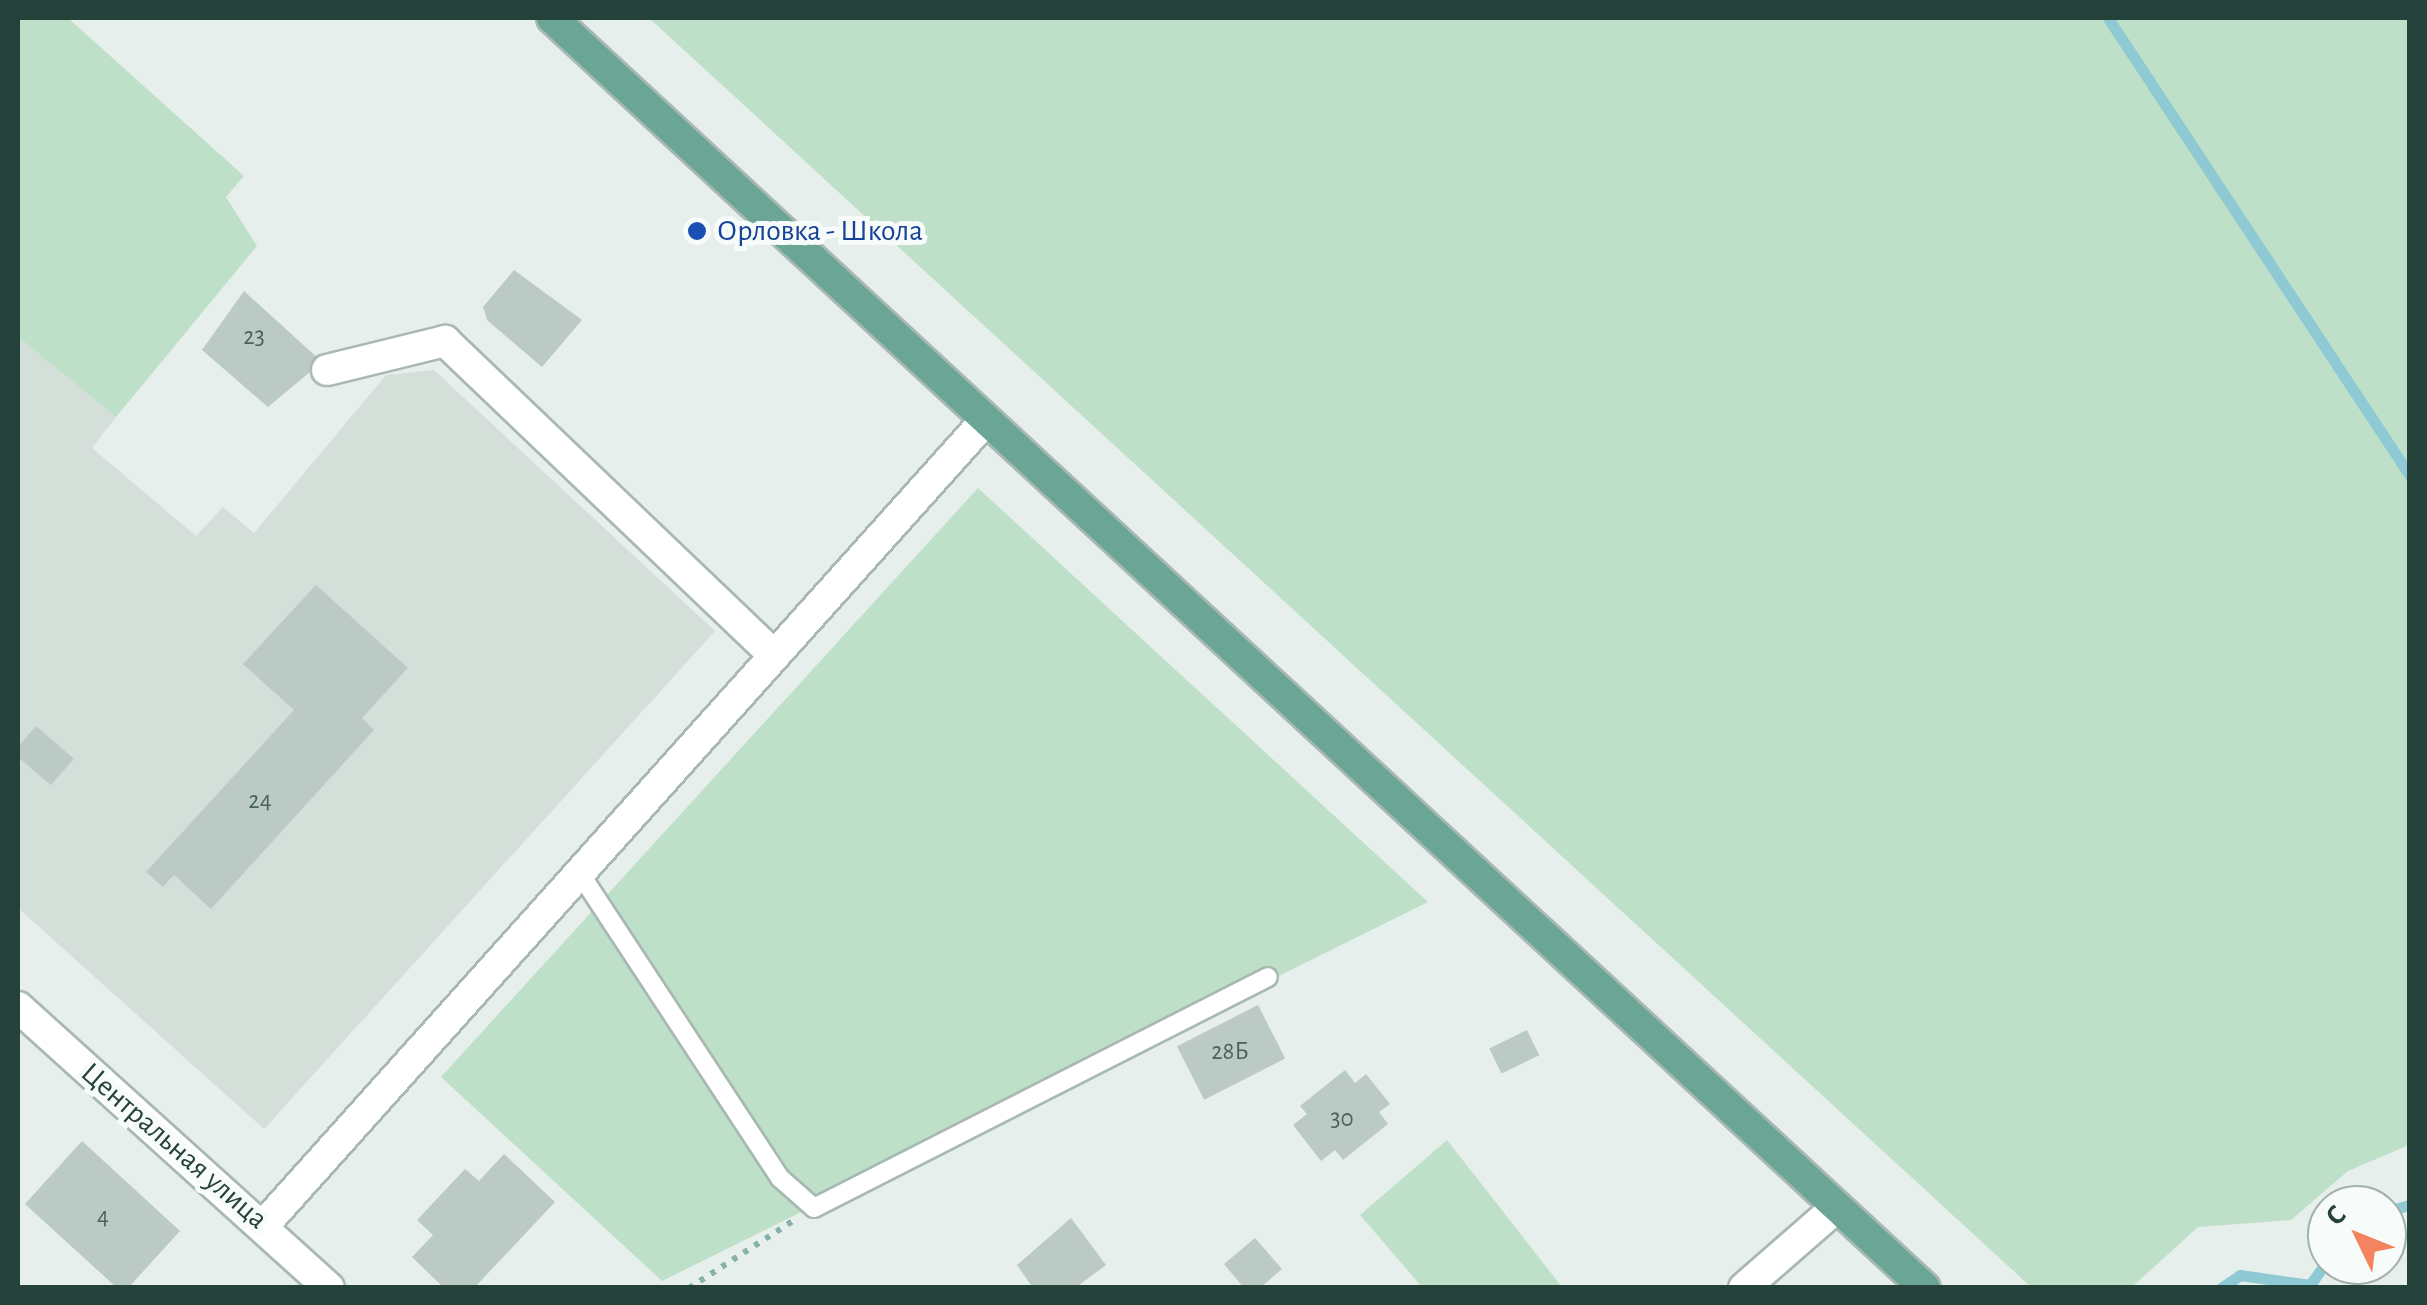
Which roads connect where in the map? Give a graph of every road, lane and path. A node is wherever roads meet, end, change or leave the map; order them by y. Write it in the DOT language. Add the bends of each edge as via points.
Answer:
graph roads {
  1 [pos="552,18"];
  2 [pos="327,370"];
  3 [pos="984,422"];
  4 [pos="774,655"];
  5 [pos="579,872"];
  6 [pos="1268,977"];
  7 [pos="18,1007"];
  8 [pos="1837,1206"];
  9 [pos="814,1208"];
  10 [pos="264,1225"];
  11 [pos="329,1288"];
  12 [pos="689,1288"];
  13 [pos="1744,1288"];
  14 [pos="1925,1288"];
  1 -- 3 [label="main road"];
  2 -- 4 [label="street" via="444,342"];
  3 -- 4 [label="street"];
  3 -- 8 [label="main road"];
  4 -- 5 [label="street"];
  5 -- 9 [label="lane" via="780,1178"];
  5 -- 10 [label="street"];
  6 -- 9 [label="lane"];
  7 -- 10 [label="street, Центральная улица"];
  8 -- 13 [label="street"];
  8 -- 14 [label="main road"];
  9 -- 12 [label="path"];
  10 -- 11 [label="street, Центральная улица"];
}
